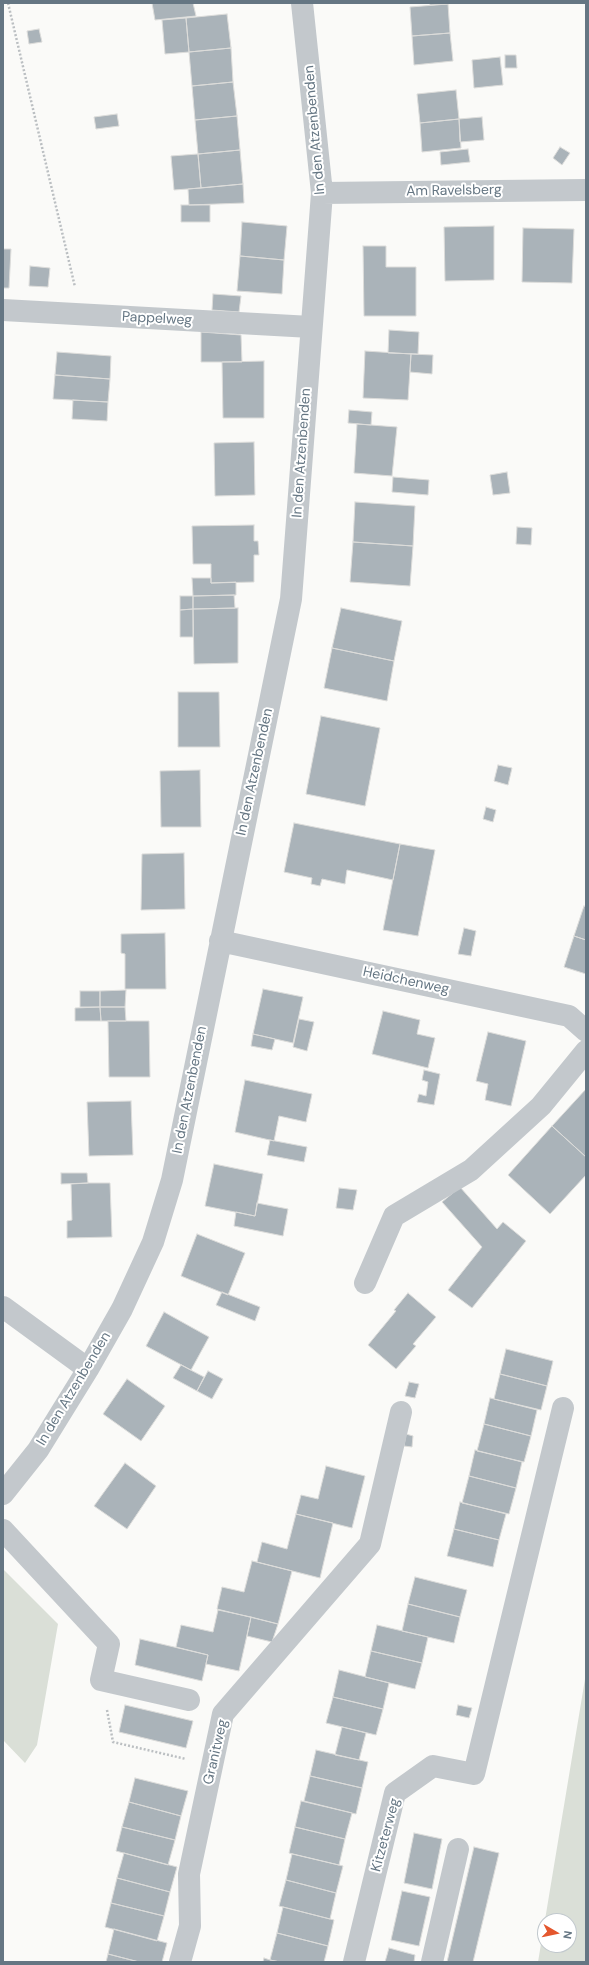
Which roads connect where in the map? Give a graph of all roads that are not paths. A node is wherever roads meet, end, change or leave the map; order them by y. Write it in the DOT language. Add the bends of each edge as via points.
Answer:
graph roads {
  1 [pos="302,3"];
  2 [pos="586,190"];
  3 [pos="322,193"];
  4 [pos="3,310"];
  5 [pos="311,327"];
  6 [pos="220,941"];
  7 [pos="586,1031"];
  8 [pos="586,1051"];
  9 [pos="365,1283"];
  10 [pos="3,1307"];
  11 [pos="88,1369"];
  12 [pos="563,1408"];
  13 [pos="401,1412"];
  14 [pos="3,1494"];
  15 [pos="3,1530"];
  16 [pos="189,1700"];
  17 [pos="458,1849"];
  18 [pos="180,1962"];
  19 [pos="354,1962"];
  20 [pos="432,1962"];
  1 -- 3 [label="street, In den Atzenbenden"];
  2 -- 3 [label="street, Am Ravelsberg"];
  3 -- 5 [label="street, In den Atzenbenden"];
  4 -- 5 [label="street, Pappelweg"];
  5 -- 6 [label="street, In den Atzenbenden" via="291,599"];
  6 -- 7 [label="street, Heidchenweg" via="569,1016"];
  6 -- 11 [label="street, In den Atzenbenden" via="172,1180 153,1242 122,1309"];
  8 -- 9 [label="street" via="541,1106 470,1170 394,1216"];
  10 -- 11 [label="street"];
  11 -- 14 [label="street, In den Atzenbenden" via="38,1450"];
  12 -- 19 [label="street, Kitzeterweg" via="474,1774 433,1766 395,1793"];
  13 -- 18 [label="street, Granitweg" via="370,1544 224,1714 189,1874 190,1926"];
  15 -- 16 [label="street" via="109,1644 100,1680"];
  17 -- 20 [label="street"];
}
